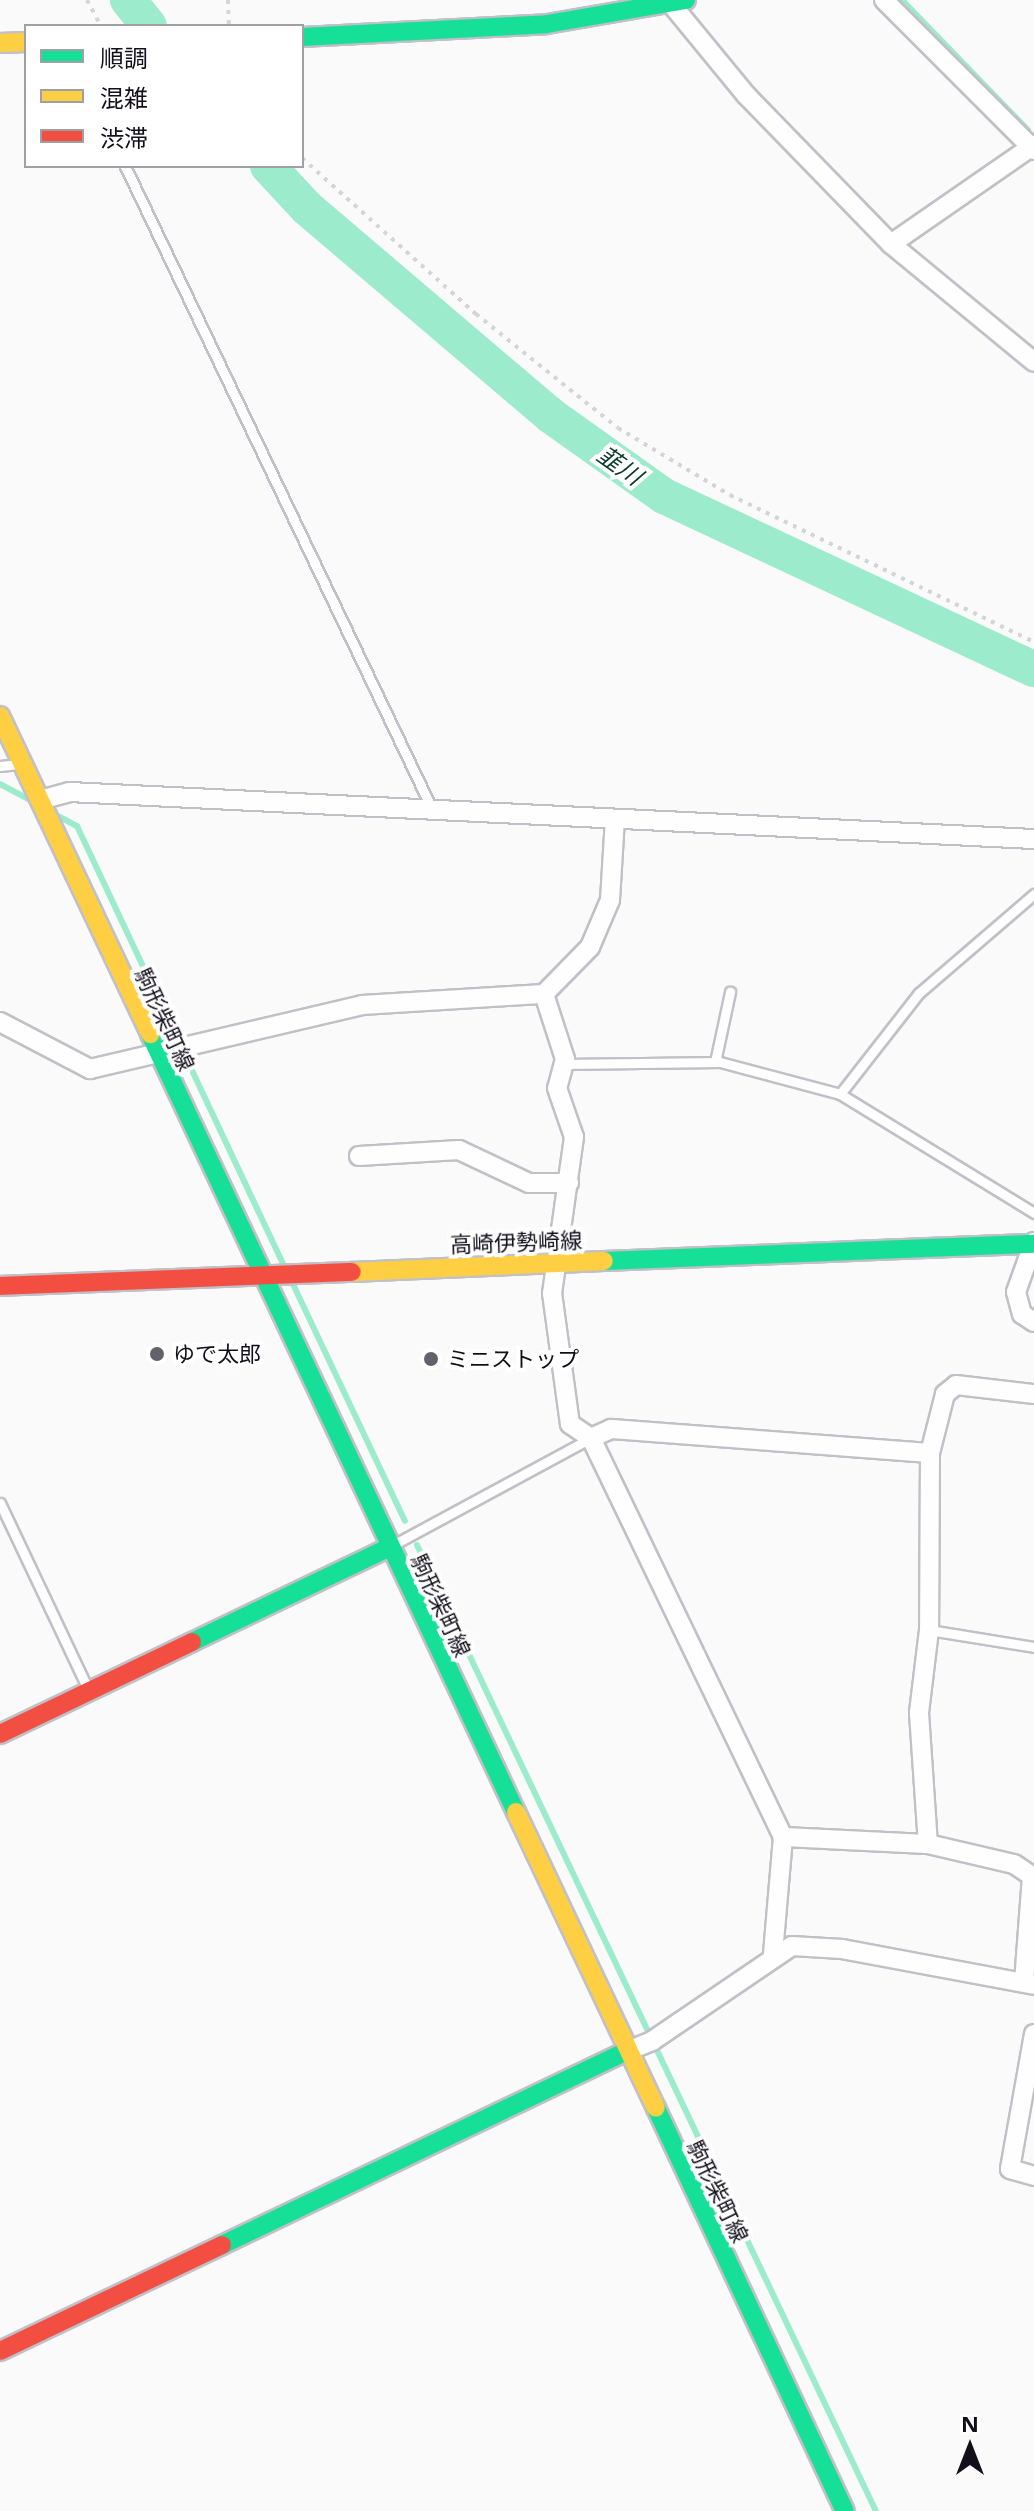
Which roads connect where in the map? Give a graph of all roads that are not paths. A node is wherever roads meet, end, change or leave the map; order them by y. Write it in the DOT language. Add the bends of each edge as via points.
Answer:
graph roads {
  1 [pos="686,0"];
  2 [pos="884,0"];
  3 [pos="668,3"];
  4 [pos="304,37"];
  5 [pos="24,42"];
  6 [pos="0,43"];
  7 [pos="1033,147"];
  8 [pos="126,168"];
  9 [pos="891,244"];
  10 [pos="1034,362"];
  11 [pos="0,716"];
  12 [pos="22,763"];
  13 [pos="0,766"];
  14 [pos="40,800"];
  15 [pos="431,807"];
  16 [pos="615,819"];
  17 [pos="1034,839"];
  18 [pos="1034,894"];
  19 [pos="730,992"];
  20 [pos="544,994"];
  21 [pos="0,1022"];
  22 [pos="155,1056"];
  23 [pos="715,1062"];
  24 [pos="564,1064"];
  25 [pos="840,1094"];
  26 [pos="359,1156"];
  27 [pos="569,1183"];
  28 [pos="1034,1213"];
  29 [pos="1034,1243"];
  30 [pos="555,1264"];
  31 [pos="262,1276"];
  32 [pos="0,1286"];
  33 [pos="1034,1322"];
  34 [pos="1034,1394"];
  35 [pos="591,1438"];
  36 [pos="930,1453"];
  37 [pos="0,1503"];
  38 [pos="388,1548"];
  39 [pos="929,1630"];
  40 [pos="1034,1647"];
  41 [pos="89,1691"];
  42 [pos="0,1734"];
  43 [pos="783,1837"];
  44 [pos="928,1844"];
  45 [pos="773,1954"];
  46 [pos="1029,1984"];
  47 [pos="1034,2034"];
  48 [pos="625,2052"];
  49 [pos="1034,2176"];
  50 [pos="0,2351"];
  51 [pos="845,2511"];
  1 -- 3 [label="main road"];
  2 -- 7 [label="street"];
  3 -- 4 [label="main road" via="547,24"];
  3 -- 9 [label="street"];
  5 -- 6 [label="main road"];
  7 -- 9 [label="street"];
  8 -- 15 [label="lane"];
  9 -- 10 [label="street"];
  11 -- 12 [label="main road, 駒形柴町線"];
  12 -- 13 [label="lane"];
  12 -- 14 [label="main road, 駒形柴町線"];
  14 -- 15 [label="street" via="69,792"];
  14 -- 22 [label="main road, 駒形柴町線"];
  15 -- 16 [label="street"];
  16 -- 17 [label="street"];
  16 -- 20 [label="street" via="610,900 590,947"];
  18 -- 25 [label="lane" via="919,993"];
  19 -- 23 [label="lane"];
  20 -- 22 [label="street" via="362,1005"];
  20 -- 24 [label="street"];
  21 -- 22 [label="street" via="90,1069"];
  22 -- 31 [label="main road, 駒形柴町線"];
  23 -- 24 [label="lane"];
  23 -- 25 [label="lane"];
  24 -- 27 [label="street" via="557,1088 574,1137"];
  25 -- 28 [label="lane"];
  26 -- 27 [label="street" via="459,1150 529,1183"];
  27 -- 30 [label="street"];
  29 -- 30 [label="main road, 高崎伊勢崎線"];
  29 -- 33 [label="street" via="1016,1292 1022,1314"];
  30 -- 31 [label="main road, 高崎伊勢崎線"];
  30 -- 35 [label="street" via="552,1293 570,1424"];
  31 -- 32 [label="main road, 高崎伊勢崎線"];
  31 -- 38 [label="main road, 駒形柴町線"];
  34 -- 36 [label="street" via="956,1385 945,1394"];
  35 -- 36 [label="street" via="611,1429"];
  35 -- 38 [label="lane"];
  35 -- 43 [label="street"];
  36 -- 39 [label="street"];
  37 -- 41 [label="lane"];
  38 -- 41 [label="main road"];
  38 -- 48 [label="main road, 駒形柴町線"];
  39 -- 40 [label="lane"];
  39 -- 44 [label="street" via="919,1713"];
  41 -- 42 [label="main road"];
  43 -- 44 [label="street"];
  43 -- 45 [label="street"];
  44 -- 46 [label="street" via="1014,1864 1032,1876"];
  45 -- 46 [label="street" via="792,1946 842,1949"];
  45 -- 48 [label="street" via="652,2041"];
  47 -- 49 [label="street" via="1010,2169"];
  48 -- 50 [label="main road"];
  48 -- 51 [label="main road, 駒形柴町線"];
}
